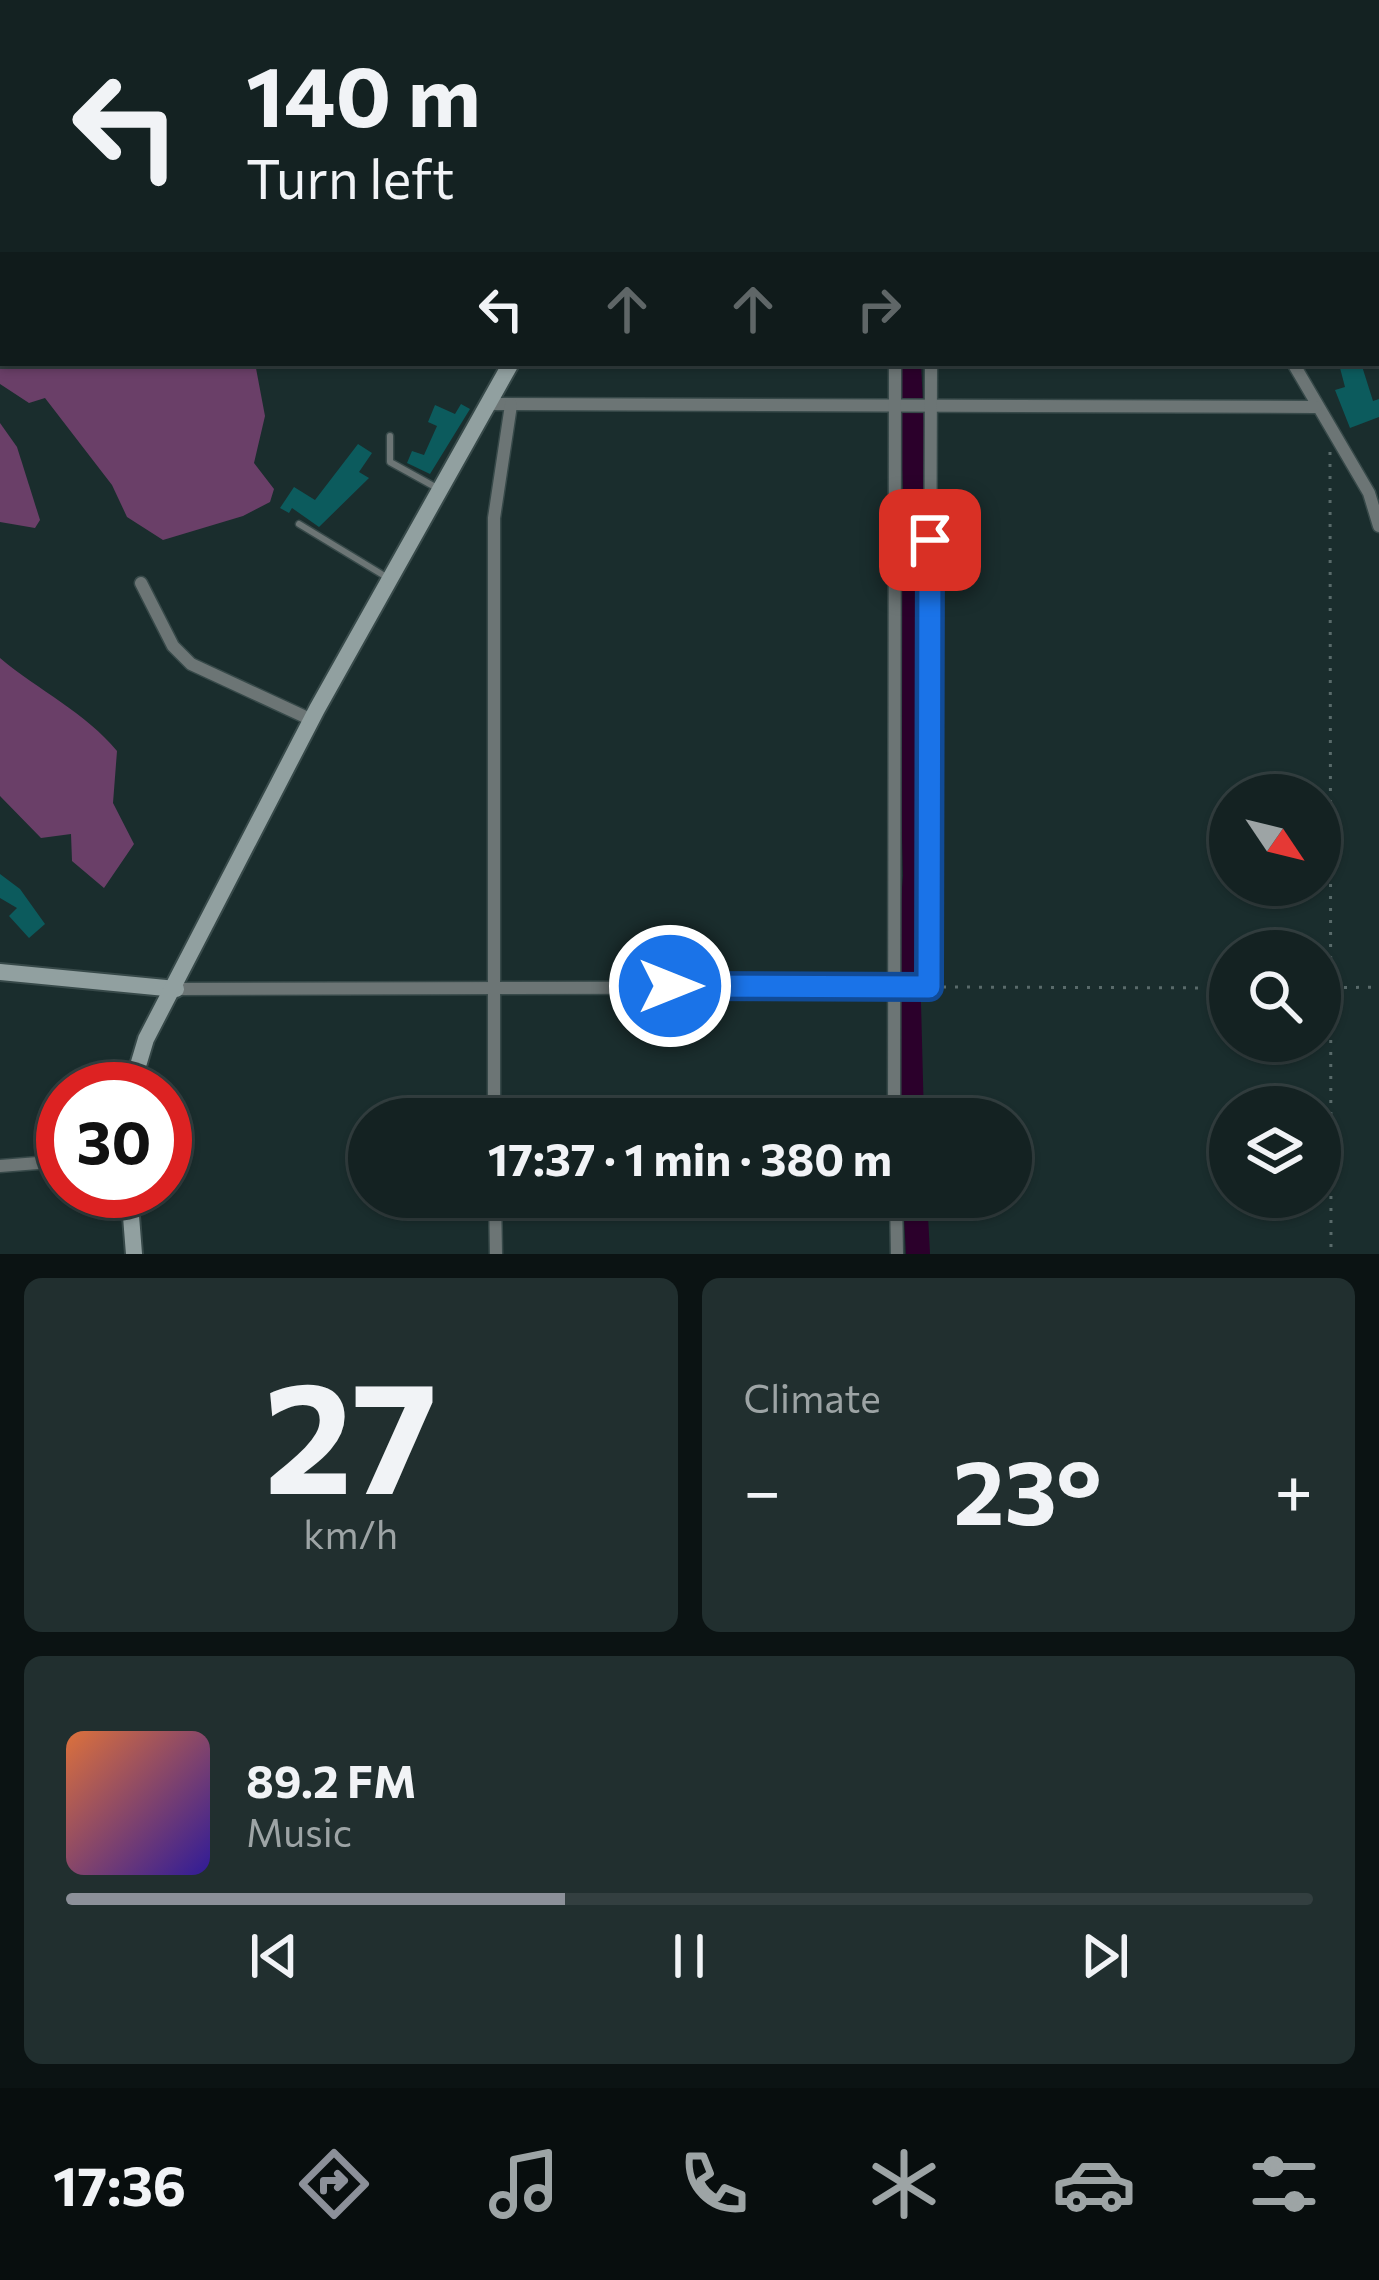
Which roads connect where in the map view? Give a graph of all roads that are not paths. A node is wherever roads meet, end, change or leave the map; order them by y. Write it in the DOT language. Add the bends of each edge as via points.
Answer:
graph roads {
  1 [pos="895,366"];
  2 [pos="931,366"];
  3 [pos="1295,366"];
  4 [pos="505,367"];
  5 [pos="502,405"];
  6 [pos="931,406"];
  7 [pos="895,407"];
  8 [pos="1316,407"];
  9 [pos="390,436"];
  10 [pos="443,491"];
  11 [pos="299,524"];
  12 [pos="1379,526"];
  13 [pos="391,580"];
  14 [pos="141,583"];
  15 [pos="312,719"];
  16 [pos="0,972"];
  17 [pos="891,985"];
  18 [pos="493,986"];
  19 [pos="176,989"];
  20 [pos="139,1062"];
  21 [pos="494,1098"];
  22 [pos="894,1098"];
  23 [pos="36,1163"];
  24 [pos="0,1166"];
  25 [pos="131,1218"];
  26 [pos="496,1218"];
  27 [pos="896,1218"];
  28 [pos="132,1232"];
  29 [pos="134,1254"];
  30 [pos="143,1254"];
  31 [pos="496,1254"];
  32 [pos="897,1254"];
  1 -- 7 [label="street"];
  2 -- 6 [label="street"];
  3 -- 8 [label="street"];
  4 -- 5 [label="street"];
  5 -- 7 [label="street"];
  5 -- 10 [label="street"];
  5 -- 18 [label="street" via="494,518"];
  6 -- 7 [label="street"];
  6 -- 8 [label="street"];
  6 -- 17 [label="street" via="929,987"];
  7 -- 17 [label="street"];
  8 -- 12 [label="street" via="1370,494"];
  9 -- 10 [label="lane" via="390,461"];
  10 -- 13 [label="street"];
  11 -- 13 [label="lane"];
  13 -- 15 [label="street"];
  14 -- 15 [label="street" via="191,664"];
  15 -- 19 [label="street"];
  16 -- 19 [label="street"];
  17 -- 18 [label="street"];
  17 -- 22 [label="street"];
  18 -- 19 [label="street"];
  18 -- 21 [label="street"];
  19 -- 20 [label="street"];
  23 -- 24 [label="street"];
  25 -- 28 [label="street"];
  26 -- 31 [label="street"];
  27 -- 32 [label="street"];
  28 -- 29 [label="street"];
  28 -- 30 [label="street"];
}
